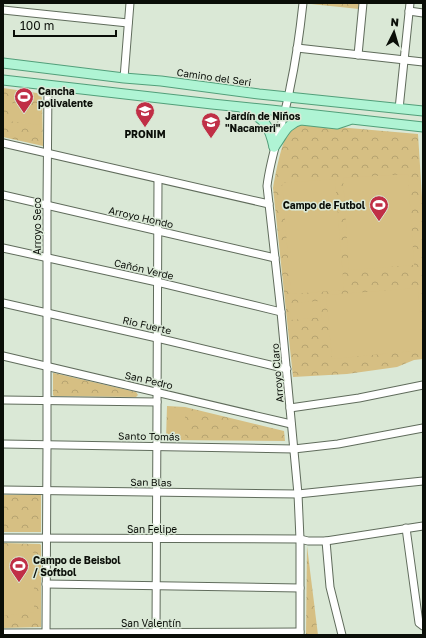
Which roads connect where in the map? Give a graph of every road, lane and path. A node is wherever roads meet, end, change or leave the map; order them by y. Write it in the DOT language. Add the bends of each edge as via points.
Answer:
graph roads {
  1 [pos="130,3"];
  2 [pos="303,3"];
  3 [pos="364,3"];
  4 [pos="410,3"];
  5 [pos="3,10"];
  6 [pos="409,12"];
  7 [pos="423,13"];
  8 [pos="128,23"];
  9 [pos="298,48"];
  10 [pos="358,55"];
  11 [pos="404,60"];
  12 [pos="423,62"];
  13 [pos="3,63"];
  14 [pos="124,78"];
  15 [pos="3,80"];
  16 [pos="48,86"];
  17 [pos="288,97"];
  18 [pos="212,104"];
  19 [pos="399,109"];
  20 [pos="284,111"];
  21 [pos="423,111"];
  22 [pos="352,119"];
  23 [pos="423,126"];
  24 [pos="3,143"];
  25 [pos="274,148"];
  26 [pos="48,154"];
  27 [pos="158,179"];
  28 [pos="3,195"];
  29 [pos="269,204"];
  30 [pos="47,205"];
  31 [pos="158,231"];
  32 [pos="3,248"];
  33 [pos="47,258"];
  34 [pos="275,258"];
  35 [pos="157,282"];
  36 [pos="3,303"];
  37 [pos="281,312"];
  38 [pos="47,313"];
  39 [pos="157,338"];
  40 [pos="3,356"];
  41 [pos="47,366"];
  42 [pos="287,369"];
  43 [pos="423,385"];
  44 [pos="157,392"];
  45 [pos="3,400"];
  46 [pos="47,400"];
  47 [pos="157,402"];
  48 [pos="290,408"];
  49 [pos="291,424"];
  50 [pos="423,428"];
  51 [pos="3,444"];
  52 [pos="47,445"];
  53 [pos="158,446"];
  54 [pos="294,449"];
  55 [pos="423,481"];
  56 [pos="3,490"];
  57 [pos="47,491"];
  58 [pos="157,492"];
  59 [pos="298,494"];
  60 [pos="423,526"];
  61 [pos="406,528"];
  62 [pos="3,538"];
  63 [pos="46,538"];
  64 [pos="157,539"];
  65 [pos="300,539"];
  66 [pos="326,541"];
  67 [pos="46,584"];
  68 [pos="157,586"];
  69 [pos="300,588"];
  70 [pos="423,626"];
  71 [pos="3,633"];
  72 [pos="46,634"];
  73 [pos="156,634"];
  74 [pos="300,634"];
  75 [pos="342,635"];
  1 -- 8 [label="street"];
  2 -- 9 [label="street, Arroyo Claro"];
  3 -- 10 [label="street"];
  4 -- 6 [label="street"];
  5 -- 8 [label="street"];
  6 -- 7 [label="street"];
  6 -- 11 [label="street"];
  8 -- 14 [label="street"];
  9 -- 10 [label="street"];
  9 -- 17 [label="street, Arroyo Claro"];
  10 -- 11 [label="street"];
  11 -- 12 [label="street"];
  11 -- 19 [label="street"];
  13 -- 14 [label="main road, Camino del Seri"];
  14 -- 17 [label="main road, Camino del Seri"];
  15 -- 16 [label="main road"];
  16 -- 18 [label="main road"];
  16 -- 26 [label="street, Arroyo Seco"];
  17 -- 19 [label="main road, Camino del Seri"];
  17 -- 20 [label="street, Arroyo Claro"];
  18 -- 20 [label="main road"];
  18 -- 25 [label="main road" via="255,114 270,131"];
  19 -- 21 [label="main road, Camino del Seri"];
  20 -- 22 [label="main road"];
  20 -- 25 [label="street, Arroyo Claro"];
  22 -- 23 [label="main road"];
  22 -- 25 [label="main road" via="337,124 297,121 287,128"];
  24 -- 26 [label="street"];
  25 -- 29 [label="street, Arroyo Claro" via="267,186"];
  26 -- 27 [label="street"];
  26 -- 30 [label="street, Arroyo Seco"];
  27 -- 29 [label="street"];
  27 -- 31 [label="street"];
  28 -- 30 [label="street, Arroyo Hondo"];
  29 -- 34 [label="street, Arroyo Claro"];
  30 -- 31 [label="street, Arroyo Hondo"];
  30 -- 33 [label="street, Arroyo Seco"];
  31 -- 34 [label="street, Arroyo Hondo"];
  31 -- 35 [label="street"];
  32 -- 33 [label="street, Cañón Verde"];
  33 -- 35 [label="street, Cañón Verde"];
  33 -- 38 [label="street, Arroyo Seco"];
  34 -- 37 [label="street, Arroyo Claro"];
  35 -- 37 [label="street, Cañón Verde"];
  35 -- 39 [label="street"];
  36 -- 38 [label="street, Rio Fuerte"];
  37 -- 42 [label="street, Arroyo Claro"];
  38 -- 39 [label="street, Rio Fuerte"];
  38 -- 41 [label="street, Arroyo Seco"];
  39 -- 42 [label="street, Rio Fuerte"];
  39 -- 44 [label="street"];
  40 -- 41 [label="street, San Pedro"];
  41 -- 44 [label="street, San Pedro"];
  41 -- 46 [label="street, Arroyo Seco"];
  42 -- 48 [label="street, Arroyo Claro"];
  43 -- 48 [label="street"];
  44 -- 47 [label="street"];
  44 -- 49 [label="street, San Pedro"];
  45 -- 46 [label="street"];
  46 -- 47 [label="street"];
  46 -- 52 [label="street, Arroyo Seco"];
  47 -- 53 [label="street"];
  48 -- 49 [label="street, Arroyo Claro"];
  49 -- 54 [label="street, Arroyo Claro"];
  50 -- 54 [label="street, Santo Tomás" via="338,444"];
  51 -- 52 [label="street, Santo Tomás"];
  52 -- 53 [label="street, Santo Tomás"];
  52 -- 57 [label="street, Arroyo Seco"];
  53 -- 54 [label="street, Santo Tomás"];
  53 -- 58 [label="street"];
  54 -- 59 [label="street, Arroyo Claro"];
  55 -- 59 [label="street, San Blas"];
  56 -- 57 [label="street, San Blas"];
  57 -- 58 [label="street, San Blas"];
  57 -- 63 [label="street, Arroyo Seco"];
  58 -- 59 [label="street, San Blas"];
  58 -- 64 [label="street"];
  59 -- 65 [label="street, Arroyo Claro"];
  60 -- 61 [label="street, San Felipe"];
  61 -- 66 [label="street, San Felipe"];
  61 -- 70 [label="street" via="419,623"];
  62 -- 63 [label="street, San Felipe"];
  63 -- 64 [label="street, San Felipe"];
  63 -- 67 [label="street, Arroyo Seco"];
  64 -- 65 [label="street, San Felipe"];
  64 -- 68 [label="street"];
  65 -- 66 [label="street, San Felipe"];
  65 -- 69 [label="street, Arroyo Claro"];
  66 -- 75 [label="street" via="330,587"];
  67 -- 68 [label="street"];
  67 -- 72 [label="street, Arroyo Seco"];
  68 -- 69 [label="street"];
  68 -- 73 [label="street"];
  69 -- 74 [label="street, Arroyo Claro"];
  71 -- 72 [label="street, San Valentín"];
  72 -- 73 [label="street, San Valentín"];
  73 -- 74 [label="street, San Valentín"];
}
